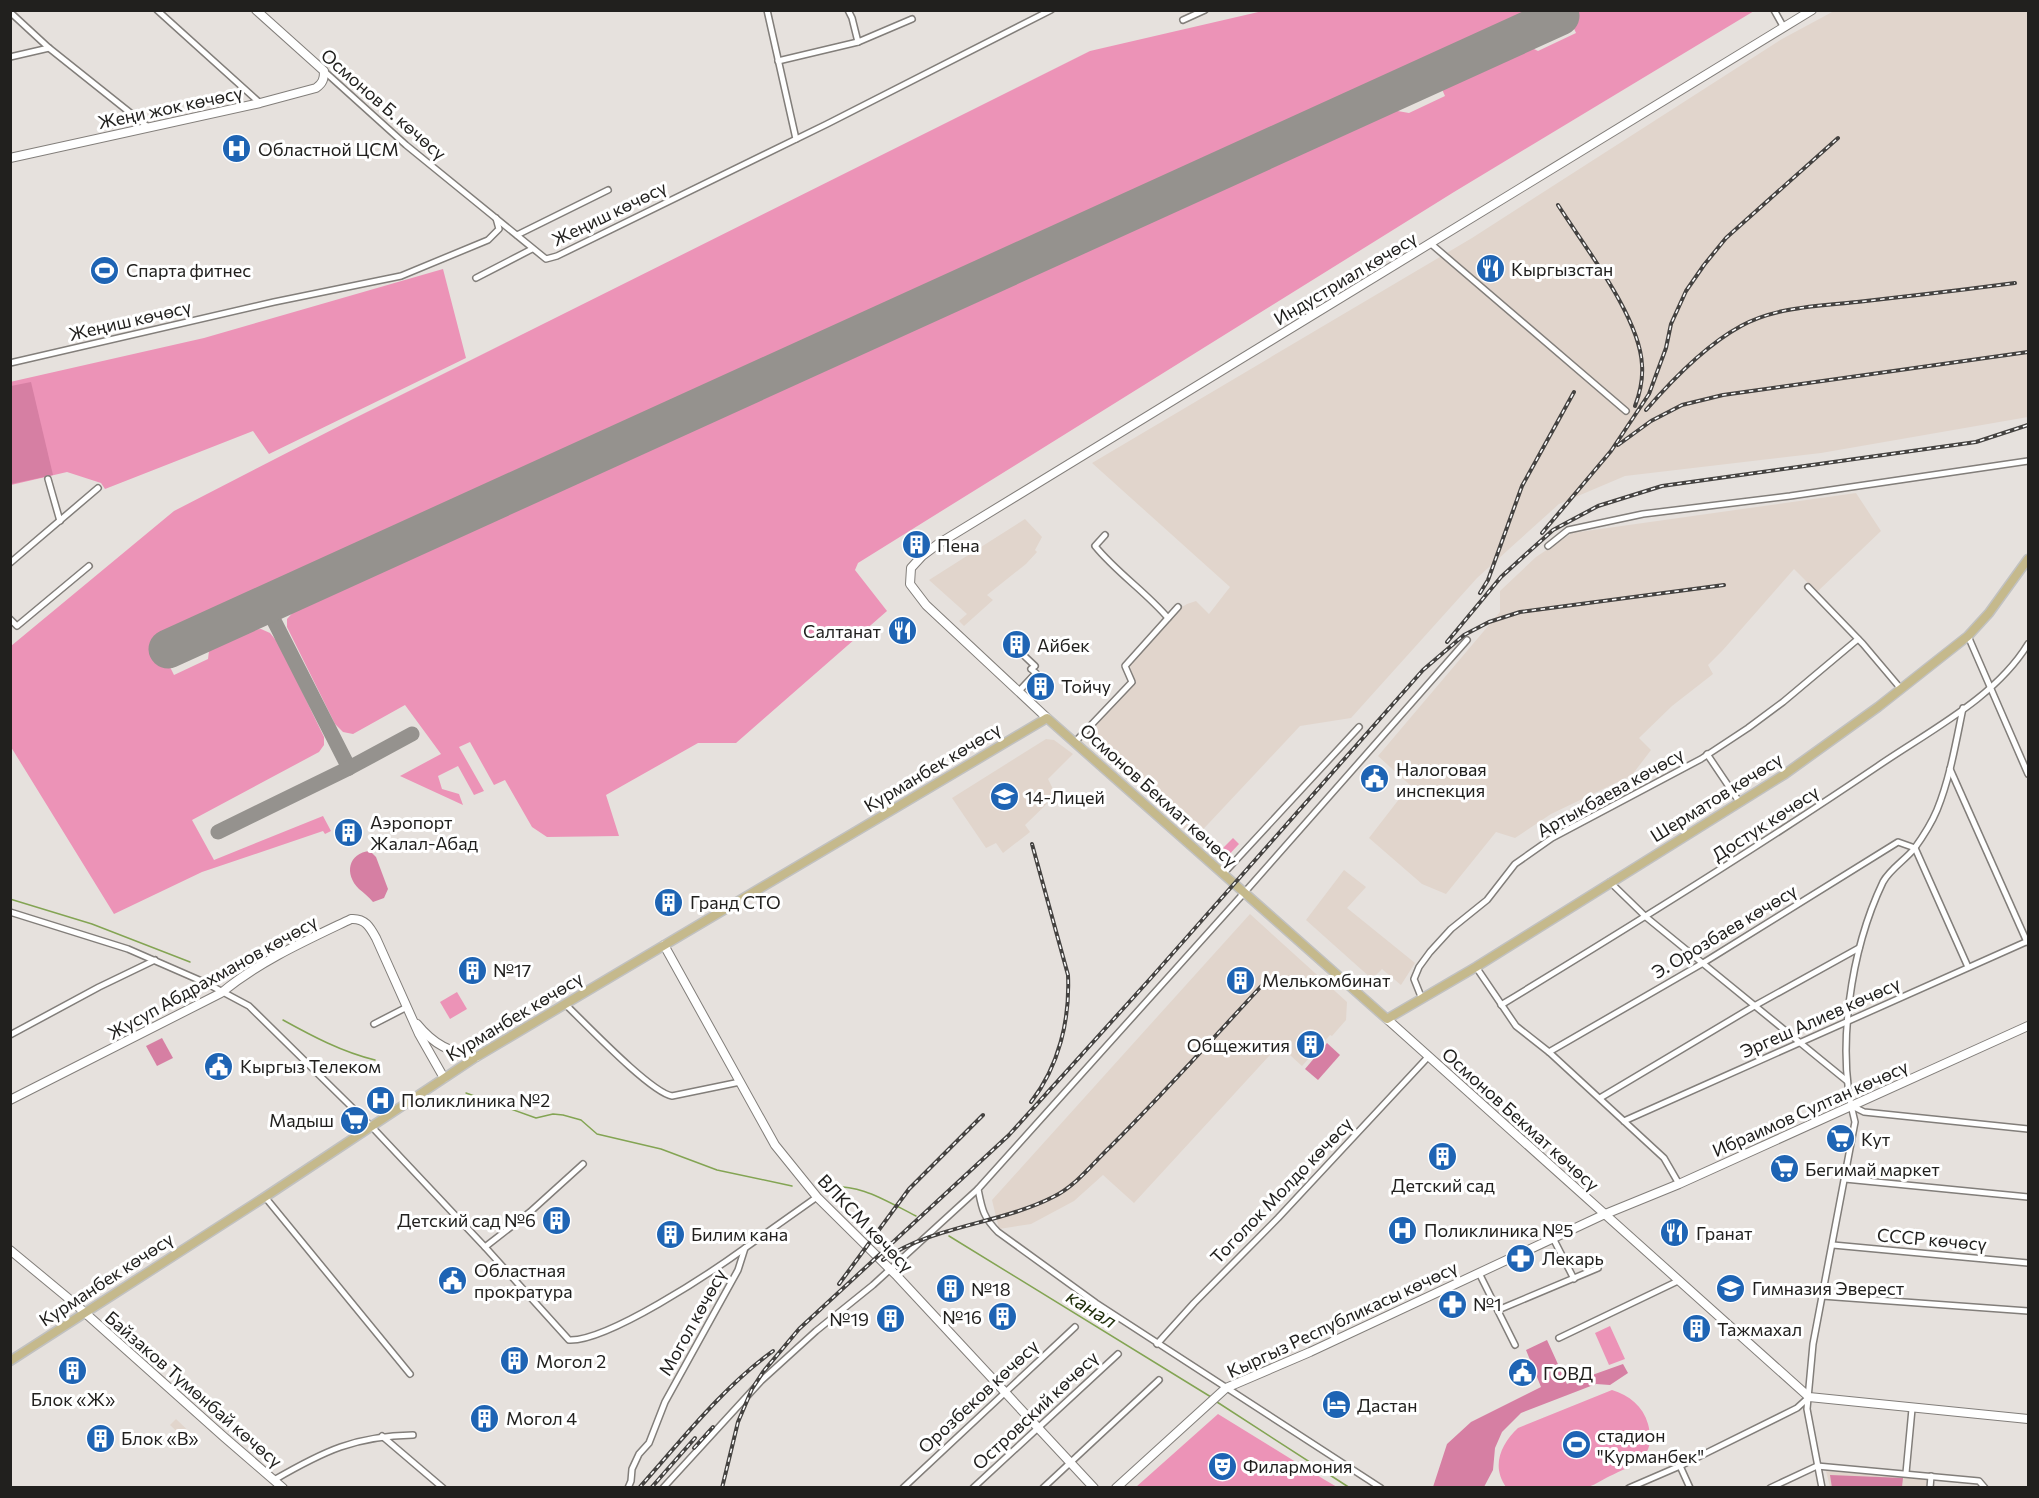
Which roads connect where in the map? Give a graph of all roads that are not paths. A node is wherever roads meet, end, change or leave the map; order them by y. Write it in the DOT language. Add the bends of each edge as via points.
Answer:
graph roads {
  1 [pos="157,10"];
  2 [pos="256,10"];
  3 [pos="767,10"];
  4 [pos="848,10"];
  5 [pos="1051,10"];
  6 [pos="1205,10"];
  7 [pos="1774,10"];
  8 [pos="1812,10"];
  9 [pos="10,12"];
  10 [pos="912,19"];
  11 [pos="1183,20"];
  12 [pos="1783,27"];
  13 [pos="858,42"];
  14 [pos="49,48"];
  15 [pos="10,57"];
  16 [pos="778,61"];
  17 [pos="324,71"];
  18 [pos="260,103"];
  19 [pos="148,127"];
  20 [pos="796,139"];
  21 [pos="10,158"];
  22 [pos="608,190"];
  23 [pos="496,216"];
  24 [pos="517,235"];
  25 [pos="1430,243"];
  26 [pos="532,249"];
  27 [pos="476,278"];
  28 [pos="10,363"];
  29 [pos="1626,411"];
  30 [pos="2028,461"];
  31 [pos="48,479"];
  32 [pos="98,488"];
  33 [pos="60,521"];
  34 [pos="1105,535"];
  35 [pos="1548,546"];
  36 [pos="2028,559"];
  37 [pos="10,563"];
  38 [pos="89,566"];
  39 [pos="1808,587"];
  40 [pos="1178,607"];
  41 [pos="1168,618"];
  42 [pos="10,619"];
  43 [pos="1968,636"];
  44 [pos="1858,639"];
  45 [pos="1467,640"];
  46 [pos="2028,644"];
  47 [pos="1018,650"];
  48 [pos="1901,689"];
  49 [pos="1990,689"];
  50 [pos="1019,691"];
  51 [pos="1963,708"];
  52 [pos="1047,718"];
  53 [pos="1359,727"];
  54 [pos="1075,742"];
  55 [pos="1707,754"];
  56 [pos="1950,769"];
  57 [pos="2028,774"];
  58 [pos="1741,803"];
  59 [pos="1915,848"];
  60 [pos="1223,874"];
  61 [pos="1610,882"];
  62 [pos="1244,893"];
  63 [pos="10,912"];
  64 [pos="1646,917"];
  65 [pos="2028,942"];
  66 [pos="663,945"];
  67 [pos="1859,948"];
  68 [pos="155,960"];
  69 [pos="1703,963"];
  70 [pos="1476,967"];
  71 [pos="1968,967"];
  72 [pos="220,993"];
  73 [pos="1422,999"];
  74 [pos="565,1004"];
  75 [pos="1501,1005"];
  76 [pos="1756,1005"];
  77 [pos="407,1006"];
  78 [pos="413,1018"];
  79 [pos="1387,1019"];
  80 [pos="1848,1022"];
  81 [pos="374,1024"];
  82 [pos="2028,1026"];
  83 [pos="10,1035"];
  84 [pos="1799,1042"];
  85 [pos="1549,1052"];
  86 [pos="476,1057"];
  87 [pos="1428,1057"];
  88 [pos="444,1078"];
  89 [pos="1847,1081"];
  90 [pos="740,1082"];
  91 [pos="1600,1098"];
  92 [pos="10,1100"];
  93 [pos="1851,1105"];
  94 [pos="1624,1121"];
  95 [pos="372,1127"];
  96 [pos="2028,1130"];
  97 [pos="583,1164"];
  98 [pos="1845,1179"];
  99 [pos="1678,1184"];
  100 [pos="978,1189"];
  101 [pos="265,1197"];
  102 [pos="817,1197"];
  103 [pos="2028,1197"];
  104 [pos="1603,1215"];
  105 [pos="1553,1238"];
  106 [pos="1833,1245"];
  107 [pos="485,1247"];
  108 [pos="745,1248"];
  109 [pos="10,1250"];
  110 [pos="2028,1263"];
  111 [pos="1598,1268"];
  112 [pos="890,1270"];
  113 [pos="1479,1273"];
  114 [pos="1574,1279"];
  115 [pos="1678,1281"];
  116 [pos="1822,1296"];
  117 [pos="1498,1310"];
  118 [pos="2028,1311"];
  119 [pos="84,1312"];
  120 [pos="1075,1327"];
  121 [pos="1558,1338"];
  122 [pos="1157,1344"];
  123 [pos="1515,1345"];
  124 [pos="1118,1354"];
  125 [pos="10,1360"];
  126 [pos="410,1374"];
  127 [pos="1159,1380"];
  128 [pos="1226,1388"];
  129 [pos="1006,1392"];
  130 [pos="1809,1397"];
  131 [pos="1912,1409"];
  132 [pos="2028,1419"];
  133 [pos="1038,1427"];
  134 [pos="413,1435"];
  135 [pos="382,1436"];
  136 [pos="1070,1462"];
  137 [pos="1680,1466"];
  138 [pos="1817,1466"];
  139 [pos="1906,1473"];
  140 [pos="1931,1476"];
  141 [pos="274,1480"];
  142 [pos="284,1488"];
  143 [pos="443,1488"];
  144 [pos="628,1488"];
  145 [pos="663,1488"];
  146 [pos="903,1488"];
  147 [pos="973,1488"];
  148 [pos="1043,1488"];
  149 [pos="1094,1488"];
  150 [pos="1116,1488"];
  151 [pos="1382,1488"];
  152 [pos="1629,1488"];
  153 [pos="1690,1488"];
  154 [pos="1770,1488"];
  155 [pos="1822,1488"];
  156 [pos="1930,1488"];
  157 [pos="1985,1488"];
  1 -- 18 [label="street"];
  2 -- 17 [label="main road, Осмонов Б. көчөсү"];
  3 -- 16 [label="street"];
  4 -- 13 [label="street"];
  5 -- 20 [label="street, Жеңиш көчөсү"];
  6 -- 11 [label="street"];
  7 -- 12 [label="street"];
  8 -- 12 [label="main road, Индустриал көчөсү"];
  9 -- 14 [label="street"];
  10 -- 13 [label="street"];
  12 -- 25 [label="main road, Индустриал көчөсү"];
  13 -- 16 [label="street"];
  14 -- 15 [label="street"];
  14 -- 19 [label="street"];
  16 -- 20 [label="street"];
  17 -- 18 [label="main road, Жеңи жок көчөсү" via="324,79 316,88"];
  17 -- 23 [label="street, Осмонов Б. көчөсү" via="406,145"];
  18 -- 19 [label="main road, Жеңи жок көчөсү"];
  19 -- 21 [label="main road, Жеңи жок көчөсү"];
  20 -- 26 [label="street, Жеңиш көчөсү" via="557,256 546,259"];
  22 -- 24 [label="street"];
  23 -- 24 [label="street, Жеңиш көчөсү"];
  23 -- 28 [label="street, Жеңиш көчөсү" via="499,229 488,240 401,276"];
  24 -- 26 [label="street, Жеңиш көчөсү"];
  25 -- 29 [label="street"];
  25 -- 50 [label="main road, Индустриал көчөсү" via="922,556 911,568 910,584 926,605"];
  26 -- 27 [label="street"];
  30 -- 35 [label="street" via="1643,514 1568,530"];
  31 -- 33 [label="street"];
  32 -- 33 [label="street"];
  33 -- 37 [label="street"];
  34 -- 41 [label="street" via="1095,546"];
  36 -- 43 [label="main road, Шерматов көчөсү"];
  38 -- 42 [label="street" via="17,626"];
  39 -- 44 [label="street"];
  40 -- 41 [label="street"];
  41 -- 54 [label="street" via="1125,666 1132,682"];
  43 -- 48 [label="main road, Шерматов көчөсү"];
  43 -- 49 [label="street"];
  44 -- 48 [label="street"];
  44 -- 55 [label="street, Артыкбаева көчөсү" via="1783,702"];
  45 -- 62 [label="street"];
  46 -- 49 [label="street, Достук көчөсү"];
  47 -- 50 [label="street" via="1035,666 1032,669 1036,673"];
  48 -- 58 [label="main road, Шерматов көчөсү"];
  49 -- 51 [label="street, Достук көчөсү"];
  49 -- 57 [label="street"];
  50 -- 52 [label="main road"];
  51 -- 56 [label="street"];
  51 -- 64 [label="street, Достук көчөсү"];
  52 -- 54 [label="main road, Осмонов Бекмат көчөсү"];
  52 -- 66 [label="main road, Курманбек көчөсү"];
  53 -- 60 [label="street"];
  54 -- 60 [label="main road, Осмонов Бекмат көчөсү"];
  55 -- 58 [label="street"];
  55 -- 73 [label="street, Артыкбаева көчөсү" via="1552,838 1515,864 1487,900 1451,929 1419,967 1414,979"];
  56 -- 59 [label="street" via="1937,811"];
  56 -- 65 [label="street"];
  58 -- 61 [label="main road, Шерматов көчөсү"];
  59 -- 67 [label="street" via="1884,880"];
  59 -- 69 [label="street, Э. Орозбаев көчөсү" via="1898,842"];
  59 -- 71 [label="street"];
  60 -- 62 [label="main road, Осмонов Бекмат көчөсү"];
  61 -- 64 [label="street"];
  61 -- 70 [label="main road, Шерматов көчөсү"];
  62 -- 79 [label="main road, Осмонов Бекмат көчөсү"];
  62 -- 100 [label="street"];
  63 -- 68 [label="street"];
  64 -- 69 [label="street"];
  64 -- 75 [label="street, Достук көчөсү"];
  65 -- 71 [label="street, Эргеш Алиев көчөсү"];
  66 -- 74 [label="main road, Курманбек көчөсү"];
  66 -- 90 [label="main road, ВЛКСМ көчөсү"];
  67 -- 76 [label="street"];
  67 -- 80 [label="street"];
  68 -- 72 [label="street"];
  68 -- 83 [label="street"];
  69 -- 76 [label="street"];
  69 -- 85 [label="street, Э. Орозбаев көчөсү"];
  70 -- 73 [label="main road, Шерматов көчөсү"];
  70 -- 75 [label="street"];
  71 -- 80 [label="street, Эргеш Алиев көчөсү"];
  72 -- 77 [label="main road, Жусуп Абдрахманов көчөсү" via="268,959 358,919 368,925 376,938"];
  72 -- 92 [label="main road, Жусуп Абдрахманов көчөсү"];
  72 -- 95 [label="street" via="249,1006"];
  73 -- 79 [label="main road, Шерматов көчөсү"];
  74 -- 86 [label="main road, Курманбек көчөсү"];
  74 -- 90 [label="street" via="644,1080 665,1095"];
  75 -- 85 [label="street" via="1516,1026"];
  76 -- 84 [label="street"];
  76 -- 91 [label="street"];
  77 -- 78 [label="main road, Жусуп Абдрахманов көчөсү"];
  77 -- 81 [label="street"];
  78 -- 86 [label="main road" via="439,1046"];
  78 -- 88 [label="main road"];
  79 -- 87 [label="main road, Осмонов Бекмат көчөсү"];
  80 -- 84 [label="street, Эргеш Алиев көчөсү"];
  80 -- 89 [label="street"];
  82 -- 93 [label="main road, Ибраимов Султан көчөсү"];
  84 -- 89 [label="street"];
  84 -- 94 [label="street, Эргеш Алиев көчөсү"];
  85 -- 91 [label="street"];
  86 -- 88 [label="main road, Курманбек көчөсү"];
  87 -- 104 [label="main road, Осмонов Бекмат көчөсү"];
  87 -- 122 [label="street, Тоголок Молдо көчөсү"];
  88 -- 95 [label="main road, Курманбек көчөсү"];
  89 -- 93 [label="street"];
  90 -- 102 [label="main road, ВЛКСМ көчөсү" via="775,1145"];
  91 -- 94 [label="street"];
  93 -- 96 [label="street" via="1864,1112"];
  93 -- 98 [label="street" via="1855,1122"];
  93 -- 99 [label="main road, Ибраимов Султан көчөсү"];
  94 -- 99 [label="street" via="1664,1158"];
  95 -- 101 [label="main road, Курманбек көчөсү"];
  95 -- 107 [label="street"];
  97 -- 107 [label="street" via="531,1212"];
  98 -- 103 [label="street"];
  98 -- 106 [label="street"];
  99 -- 104 [label="main road, Ибраимов Султан көчөсү"];
  100 -- 112 [label="street"];
  100 -- 122 [label="street" via="982,1212 998,1232"];
  101 -- 119 [label="main road, Курманбек көчөсү"];
  101 -- 126 [label="street"];
  102 -- 108 [label="street"];
  102 -- 112 [label="main road, ВЛКСМ көчөсү"];
  104 -- 105 [label="main road, Кыргыз Республикасы көчөсү"];
  104 -- 115 [label="main road, Осмонов Бекмат көчөсү"];
  105 -- 113 [label="main road, Кыргыз Республикасы көчөсү"];
  105 -- 114 [label="street"];
  106 -- 110 [label="street, СССР көчөсү"];
  106 -- 116 [label="street"];
  107 -- 108 [label="street" via="569,1340 577,1341 626,1321"];
  108 -- 144 [label="street, Могол көчөсү" via="738,1270 665,1402 649,1443 639,1454"];
  109 -- 119 [label="main road, Байзаков Түмөнбай көчөсү"];
  111 -- 114 [label="street"];
  112 -- 129 [label="main road, ВЛКСМ көчөсү"];
  112 -- 145 [label="street" via="761,1381"];
  113 -- 117 [label="street"];
  113 -- 128 [label="main road, Кыргыз Республикасы көчөсү"];
  114 -- 117 [label="street"];
  115 -- 121 [label="street"];
  115 -- 130 [label="main road, Осмонов Бекмат көчөсү"];
  116 -- 118 [label="street"];
  116 -- 130 [label="street"];
  117 -- 123 [label="street"];
  119 -- 125 [label="main road, Курманбек көчөсү"];
  119 -- 141 [label="main road, Байзаков Түмөнбай көчөсү"];
  120 -- 129 [label="street, Орозбеков көчөсү"];
  122 -- 128 [label="street"];
  124 -- 133 [label="street, Островский көчөсү"];
  127 -- 136 [label="street"];
  128 -- 150 [label="main road, Кыргыз Республикасы көчөсү"];
  128 -- 151 [label="street"];
  129 -- 133 [label="main road, ВЛКСМ көчөсү"];
  129 -- 146 [label="street, Орозбеков көчөсү"];
  130 -- 131 [label="main road"];
  130 -- 137 [label="street" via="1797,1408"];
  130 -- 138 [label="street" via="1807,1409"];
  131 -- 132 [label="main road"];
  131 -- 139 [label="street"];
  133 -- 136 [label="main road, ВЛКСМ көчөсү"];
  133 -- 147 [label="street, Островский көчөсү"];
  134 -- 135 [label="street"];
  135 -- 141 [label="street" via="350,1443"];
  135 -- 143 [label="street"];
  136 -- 148 [label="street"];
  136 -- 149 [label="main road, ВЛКСМ көчөсү"];
  137 -- 152 [label="street"];
  137 -- 153 [label="street"];
  138 -- 139 [label="street"];
  138 -- 154 [label="street"];
  138 -- 155 [label="street"];
  139 -- 140 [label="street"];
  140 -- 156 [label="street"];
  140 -- 157 [label="street" via="1979,1481"];
  141 -- 142 [label="main road, Байзаков Түмөнбай көчөсү"];
}
